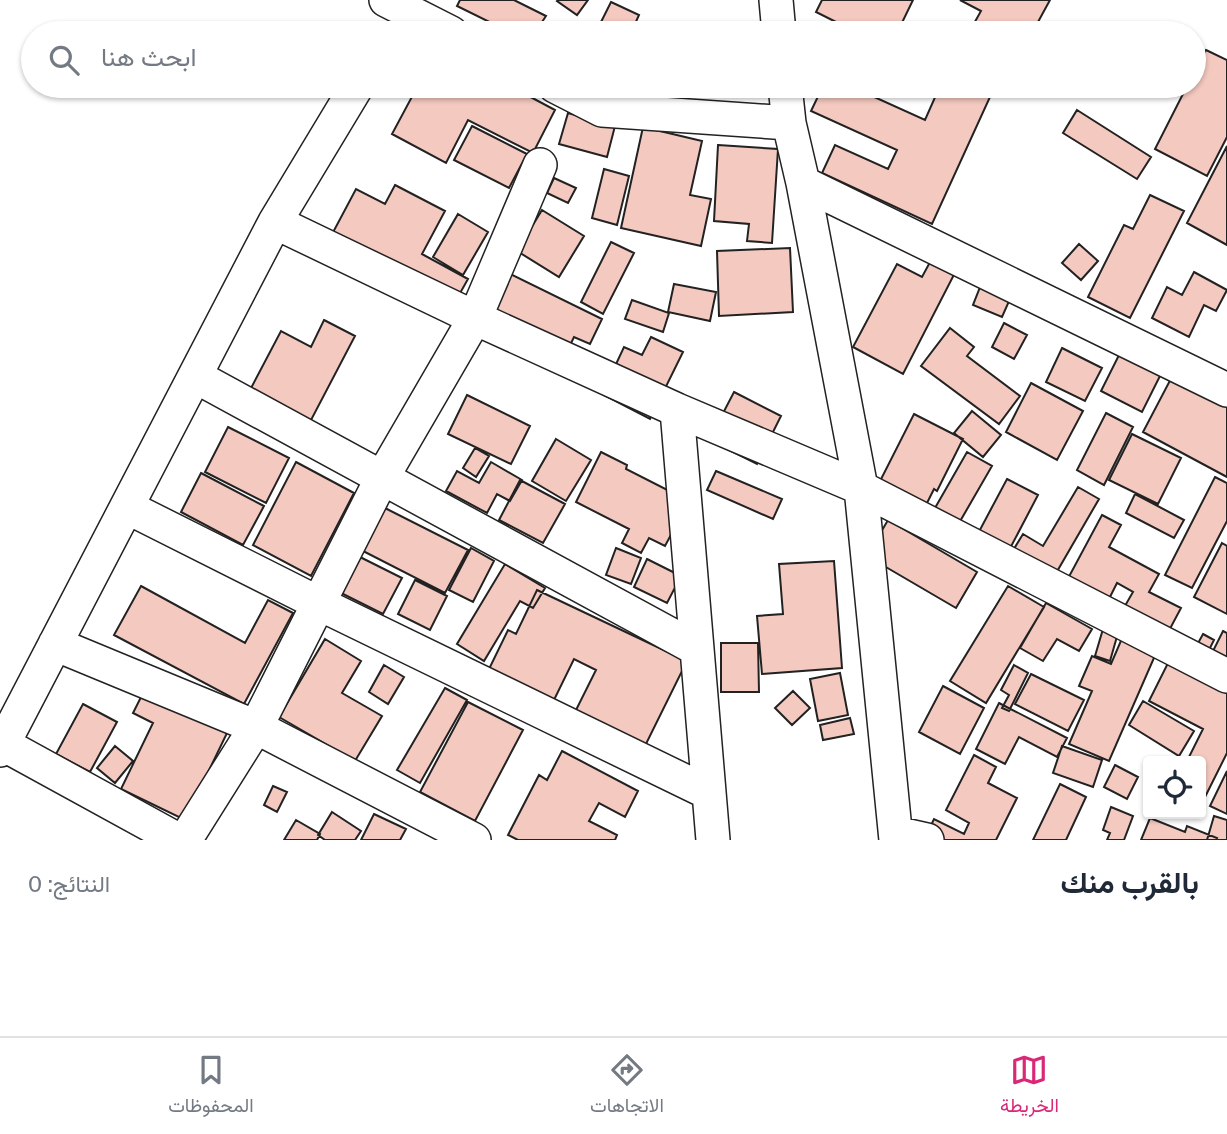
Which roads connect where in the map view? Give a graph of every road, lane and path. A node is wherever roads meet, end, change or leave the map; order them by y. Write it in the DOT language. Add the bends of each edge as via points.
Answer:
graph roads {
  1 [pos="776,0"];
  2 [pos="396,11"];
  3 [pos="421,21"];
  4 [pos="778,21"];
  5 [pos="350,98"];
  6 [pos="579,98"];
  7 [pos="786,98"];
  8 [pos="789,123"];
  9 [pos="540,165"];
  10 [pos="803,183"];
  11 [pos="275,222"];
  12 [pos="475,318"];
  13 [pos="195,376"];
  14 [pos="1222,377"];
  15 [pos="677,410"];
  16 [pos="382,478"];
  17 [pos="861,488"];
  18 [pos="127,507"];
  19 [pos="320,604"];
  20 [pos="55,643"];
  21 [pos="697,649"];
  22 [pos="1227,676"];
  23 [pos="256,727"];
  24 [pos="2,747"];
  25 [pos="709,793"];
  26 [pos="906,837"];
  27 [pos="178,840"];
  28 [pos="186,840"];
  29 [pos="474,840"];
  30 [pos="713,840"];
  1 -- 4 [label="street"];
  2 -- 3 [label="street"];
  5 -- 11 [label="street"];
  6 -- 8 [label="street" via="603,110"];
  7 -- 8 [label="street"];
  8 -- 10 [label="street"];
  9 -- 12 [label="street"];
  10 -- 14 [label="street"];
  10 -- 17 [label="street"];
  11 -- 12 [label="street"];
  11 -- 13 [label="street"];
  12 -- 15 [label="street"];
  12 -- 16 [label="street"];
  13 -- 16 [label="street"];
  13 -- 18 [label="street"];
  15 -- 17 [label="street"];
  15 -- 21 [label="street"];
  16 -- 19 [label="street"];
  16 -- 21 [label="street"];
  17 -- 22 [label="street"];
  17 -- 26 [label="street"];
  18 -- 19 [label="street"];
  18 -- 20 [label="street"];
  19 -- 23 [label="street"];
  19 -- 25 [label="street"];
  20 -- 23 [label="street"];
  20 -- 24 [label="street"];
  21 -- 25 [label="street"];
  23 -- 28 [label="street"];
  23 -- 29 [label="street"];
  24 -- 27 [label="street"];
  25 -- 30 [label="street"];
}
